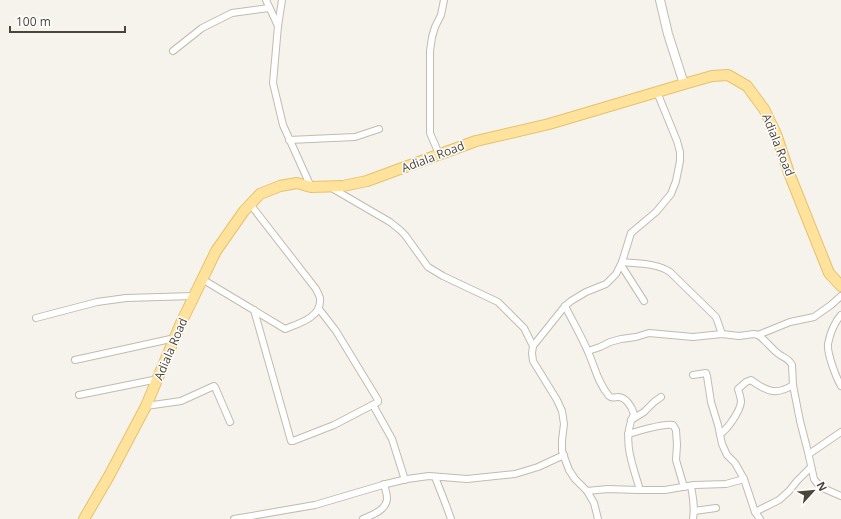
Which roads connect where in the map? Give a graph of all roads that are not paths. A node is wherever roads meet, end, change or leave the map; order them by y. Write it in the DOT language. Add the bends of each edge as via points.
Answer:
graph roads {
  1 [pos="266,0"];
  2 [pos="282,0"];
  3 [pos="444,0"];
  4 [pos="660,0"];
  5 [pos="269,8"];
  6 [pos="278,26"];
  7 [pos="173,51"];
  8 [pos="684,84"];
  9 [pos="657,92"];
  10 [pos="379,129"];
  11 [pos="289,140"];
  12 [pos="439,154"];
  13 [pos="328,186"];
  14 [pos="311,187"];
  15 [pos="250,204"];
  16 [pos="622,263"];
  17 [pos="202,279"];
  18 [pos="841,286"];
  19 [pos="194,296"];
  20 [pos="841,296"];
  21 [pos="644,301"];
  22 [pos="565,306"];
  23 [pos="319,309"];
  24 [pos="254,310"];
  25 [pos="841,315"];
  26 [pos="36,318"];
  27 [pos="722,334"];
  28 [pos="758,335"];
  29 [pos="175,338"];
  30 [pos="533,346"];
  31 [pos="588,351"];
  32 [pos="75,360"];
  33 [pos="693,375"];
  34 [pos="158,379"];
  35 [pos="793,385"];
  36 [pos="841,386"];
  37 [pos="79,395"];
  38 [pos="661,397"];
  39 [pos="373,405"];
  40 [pos="146,406"];
  41 [pos="631,420"];
  42 [pos="230,422"];
  43 [pos="841,432"];
  44 [pos="628,434"];
  45 [pos="720,434"];
  46 [pos="809,454"];
  47 [pos="564,455"];
  48 [pos="811,467"];
  49 [pos="435,477"];
  50 [pos="744,479"];
  51 [pos="405,480"];
  52 [pos="384,484"];
  53 [pos="684,486"];
  54 [pos="691,486"];
  55 [pos="640,490"];
  56 [pos="587,491"];
  57 [pos="841,496"];
  58 [pos="716,508"];
  59 [pos="694,511"];
  60 [pos="755,512"];
  61 [pos="84,519"];
  62 [pos="236,519"];
  63 [pos="363,519"];
  64 [pos="451,519"];
  65 [pos="598,519"];
  66 [pos="693,519"];
  67 [pos="760,519"];
  1 -- 5 [label="street"];
  2 -- 6 [label="street"];
  3 -- 12 [label="street" via="441,15 434,27 430,51 430,133"];
  4 -- 8 [label="street"];
  5 -- 6 [label="street"];
  5 -- 7 [label="street" via="226,16 202,28"];
  6 -- 11 [label="street" via="273,83 282,125"];
  8 -- 9 [label="main road, Adiala Road"];
  8 -- 18 [label="main road, Adiala Road" via="712,76 728,75 747,86 764,109 776,134 829,273"];
  9 -- 12 [label="main road, Adiala Road" via="549,124 476,141"];
  9 -- 16 [label="street" via="680,152 676,181 671,194 661,207 631,234"];
  10 -- 11 [label="street" via="355,137"];
  11 -- 14 [label="street"];
  12 -- 13 [label="main road, Adiala Road" via="367,181"];
  13 -- 14 [label="main road, Adiala Road"];
  13 -- 30 [label="street" via="400,230 428,267 498,302 524,328"];
  14 -- 15 [label="main road, Adiala Road" via="297,184 280,186 260,194"];
  15 -- 17 [label="main road, Adiala Road" via="216,251"];
  15 -- 23 [label="street" via="316,288 320,298"];
  16 -- 21 [label="street"];
  16 -- 22 [label="street" via="606,284 586,292"];
  16 -- 27 [label="street" via="653,266 670,272 716,317"];
  17 -- 19 [label="main road, Adiala Road"];
  17 -- 24 [label="street"];
  19 -- 26 [label="street" via="126,298 97,302"];
  19 -- 29 [label="main road, Adiala Road"];
  20 -- 28 [label="street" via="814,317 790,322"];
  22 -- 30 [label="street"];
  22 -- 31 [label="street"];
  23 -- 24 [label="street" via="314,316 285,329"];
  23 -- 39 [label="street" via="336,331 378,400"];
  24 -- 39 [label="street" via="291,441 334,425"];
  25 -- 36 [label="street" via="828,344"];
  27 -- 28 [label="street"];
  27 -- 31 [label="street" via="693,337 650,333 610,342"];
  28 -- 35 [label="street" via="790,362"];
  29 -- 32 [label="street"];
  29 -- 34 [label="main road, Adiala Road"];
  30 -- 47 [label="street" via="533,361 562,411"];
  31 -- 41 [label="street" via="599,380 610,396 620,397 632,409 634,414"];
  33 -- 45 [label="street" via="707,376"];
  34 -- 37 [label="street"];
  34 -- 40 [label="main road, Adiala Road"];
  35 -- 45 [label="street" via="788,389 773,391 762,388 751,380 746,382 738,389 741,402 738,410"];
  35 -- 46 [label="street"];
  38 -- 41 [label="street"];
  39 -- 51 [label="street" via="392,440"];
  40 -- 42 [label="street" via="182,401 214,386"];
  40 -- 61 [label="main road, Adiala Road"];
  41 -- 44 [label="street"];
  43 -- 46 [label="street"];
  44 -- 53 [label="street" via="673,425 676,430 676,460"];
  44 -- 55 [label="street" via="628,445"];
  45 -- 50 [label="street" via="727,455"];
  46 -- 48 [label="street"];
  47 -- 49 [label="street" via="515,474 467,479"];
  47 -- 56 [label="street" via="569,470"];
  48 -- 57 [label="street" via="817,483"];
  48 -- 60 [label="street" via="779,500"];
  49 -- 51 [label="street"];
  49 -- 64 [label="street"];
  50 -- 54 [label="street" via="726,484"];
  50 -- 60 [label="street"];
  51 -- 52 [label="street"];
  52 -- 62 [label="street" via="315,505"];
  52 -- 63 [label="street" via="387,496 385,504 380,510"];
  53 -- 54 [label="street"];
  53 -- 55 [label="street" via="665,490"];
  54 -- 59 [label="street"];
  55 -- 56 [label="street" via="608,488"];
  56 -- 65 [label="street" via="594,503"];
  58 -- 59 [label="street"];
  59 -- 66 [label="street"];
  60 -- 67 [label="street"];
}
